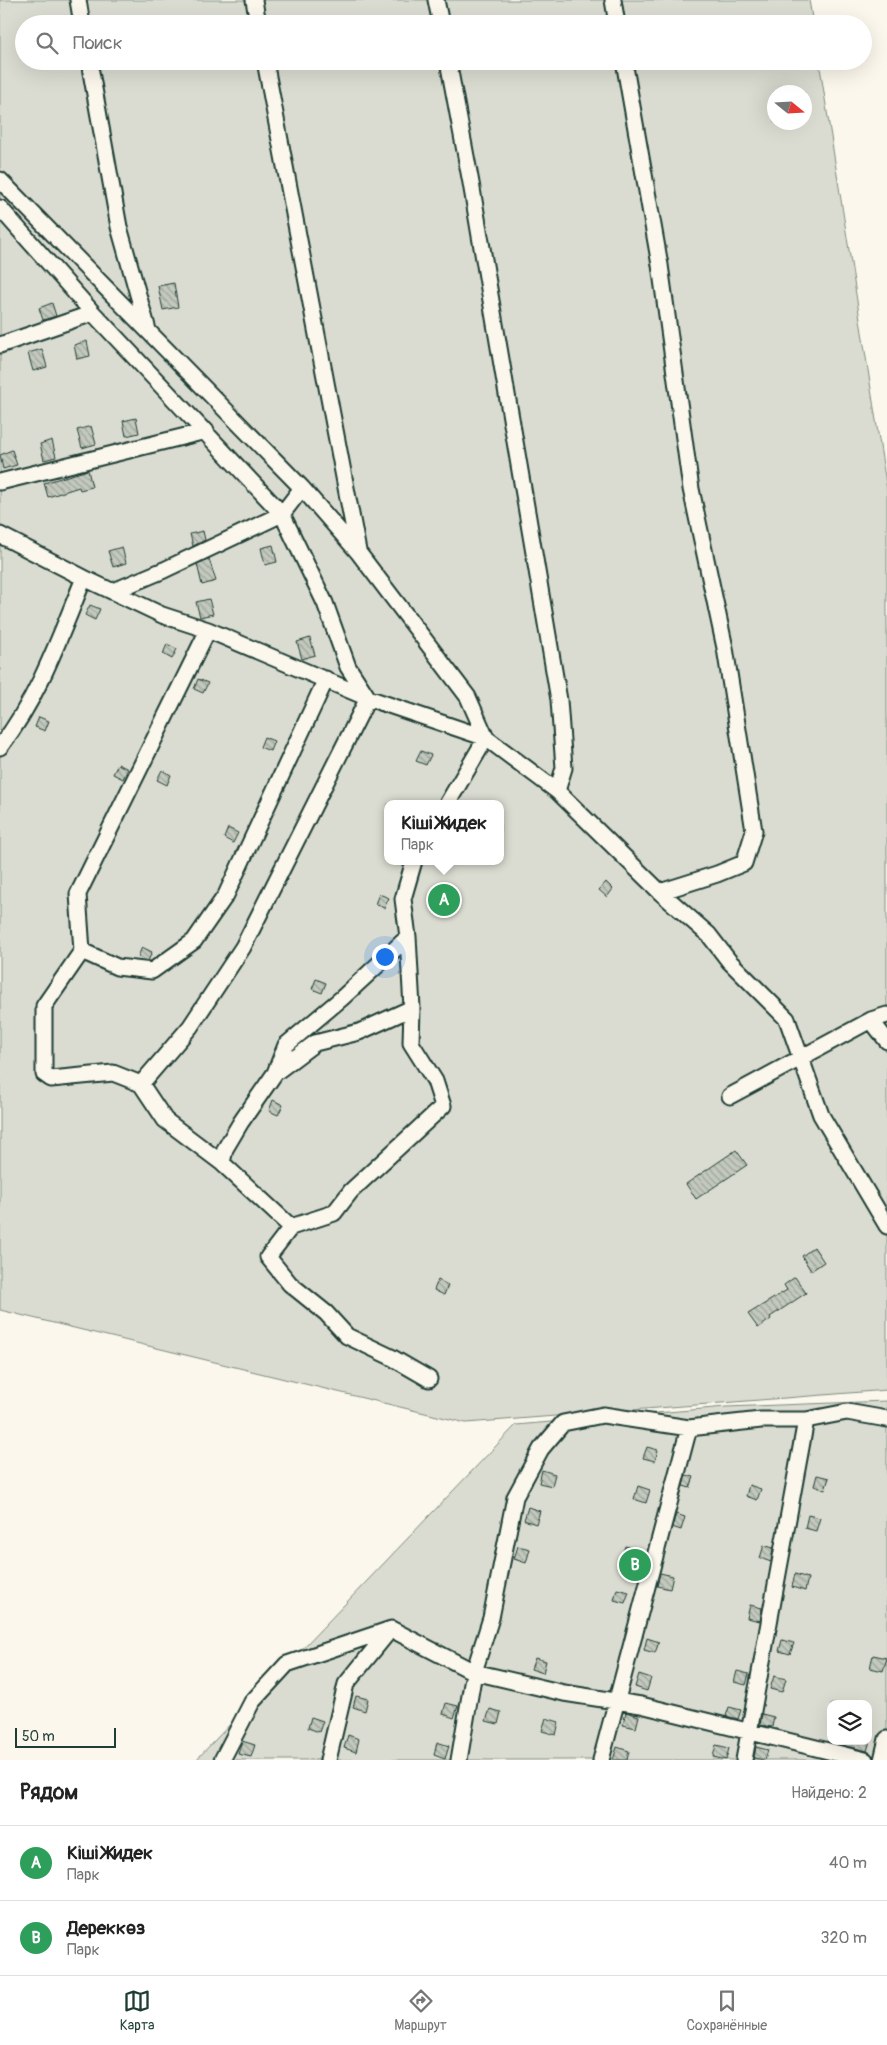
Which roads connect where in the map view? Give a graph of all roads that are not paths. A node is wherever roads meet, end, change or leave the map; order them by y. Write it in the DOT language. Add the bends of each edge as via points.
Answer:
graph roads {
  1 [pos="78,0"];
  2 [pos="254,0"];
  3 [pos="436,0"];
  4 [pos="613,0"];
  5 [pos="80,15"];
  6 [pos="256,15"];
  7 [pos="439,15"];
  8 [pos="616,15"];
  9 [pos="91,70"];
  10 [pos="267,70"];
  11 [pos="450,70"];
  12 [pos="626,70"];
  13 [pos="0,180"];
  14 [pos="0,208"];
  15 [pos="93,313"];
  16 [pos="149,332"];
  17 [pos="0,344"];
  18 [pos="206,431"];
  19 [pos="0,482"];
  20 [pos="302,488"];
  21 [pos="282,514"];
  22 [pos="0,535"];
  23 [pos="358,552"];
  24 [pos="84,578"];
  25 [pos="114,591"];
  26 [pos="208,630"];
  27 [pos="326,679"];
  28 [pos="368,698"];
  29 [pos="486,738"];
  30 [pos="0,747"];
  31 [pos="556,791"];
  32 [pos="449,800"];
  33 [pos="413,865"];
  34 [pos="660,892"];
  35 [pos="408,937"];
  36 [pos="82,951"];
  37 [pos="412,1008"];
  38 [pos="887,1015"];
  39 [pos="871,1020"];
  40 [pos="887,1041"];
  41 [pos="800,1059"];
  42 [pos="275,1073"];
  43 [pos="141,1084"];
  44 [pos="730,1096"];
  45 [pos="222,1163"];
  46 [pos="887,1226"];
  47 [pos="291,1228"];
  48 [pos="429,1380"];
  49 [pos="887,1419"];
  50 [pos="806,1420"];
  51 [pos="689,1428"];
  52 [pos="391,1629"];
  53 [pos="474,1672"];
  54 [pos="616,1702"];
  55 [pos="750,1731"];
  56 [pos="887,1739"];
  57 [pos="222,1760"];
  58 [pos="328,1760"];
  59 [pos="459,1760"];
  60 [pos="600,1760"];
  61 [pos="744,1760"];
  62 [pos="865,1760"];
  63 [pos="882,1760"];
  1 -- 5 [label="street"];
  2 -- 6 [label="street"];
  3 -- 7 [label="street"];
  4 -- 8 [label="street"];
  9 -- 16 [label="street" via="119,227"];
  10 -- 23 [label="street"];
  11 -- 31 [label="street" via="559,700 564,768"];
  12 -- 34 [label="street" via="660,265 691,489 725,648 754,831 744,863"];
  13 -- 16 [label="street"];
  14 -- 15 [label="street"];
  15 -- 17 [label="street"];
  15 -- 18 [label="street"];
  16 -- 20 [label="street"];
  18 -- 19 [label="street"];
  18 -- 21 [label="street"];
  20 -- 21 [label="street"];
  20 -- 23 [label="street"];
  21 -- 25 [label="street"];
  21 -- 28 [label="street" via="325,602 348,667"];
  22 -- 24 [label="street"];
  23 -- 29 [label="street" via="468,697"];
  24 -- 25 [label="street"];
  24 -- 30 [label="street" via="43,677"];
  25 -- 26 [label="street" via="162,615"];
  26 -- 27 [label="street"];
  26 -- 36 [label="street" via="78,894"];
  27 -- 28 [label="street"];
  27 -- 36 [label="street" via="226,895 194,940 152,971 117,967"];
  28 -- 29 [label="street"];
  28 -- 43 [label="street" via="244,947 190,1027"];
  29 -- 31 [label="street"];
  29 -- 32 [label="street"];
  31 -- 34 [label="street"];
  33 -- 35 [label="street" via="403,899"];
  34 -- 41 [label="street" via="709,935 729,962 787,1019"];
  35 -- 37 [label="street"];
  35 -- 42 [label="street" via="286,1045"];
  36 -- 43 [label="street" via="44,1006 44,1074 51,1079 114,1073"];
  37 -- 42 [label="street" via="359,1032 315,1043"];
  37 -- 47 [label="street" via="410,1043 436,1081 442,1106 352,1190 334,1213"];
  38 -- 39 [label="street"];
  39 -- 40 [label="street"];
  39 -- 41 [label="street"];
  41 -- 44 [label="street"];
  41 -- 46 [label="street" via="821,1115"];
  42 -- 45 [label="street" via="225,1149"];
  43 -- 45 [label="street" via="165,1120"];
  45 -- 47 [label="street"];
  47 -- 48 [label="street" via="268,1257 290,1284 326,1313 347,1336"];
  49 -- 50 [label="street" via="847,1412"];
  50 -- 51 [label="street" via="761,1420"];
  50 -- 55 [label="street"];
  51 -- 53 [label="street" via="603,1415 562,1423 541,1449 515,1497 491,1618"];
  51 -- 54 [label="street"];
  52 -- 53 [label="street"];
  52 -- 57 [label="street" via="287,1664 252,1702"];
  52 -- 58 [label="street" via="346,1684"];
  53 -- 54 [label="street"];
  53 -- 59 [label="street"];
  54 -- 55 [label="street"];
  54 -- 60 [label="street"];
  55 -- 61 [label="street"];
  55 -- 62 [label="street"];
  56 -- 63 [label="street"];
}
